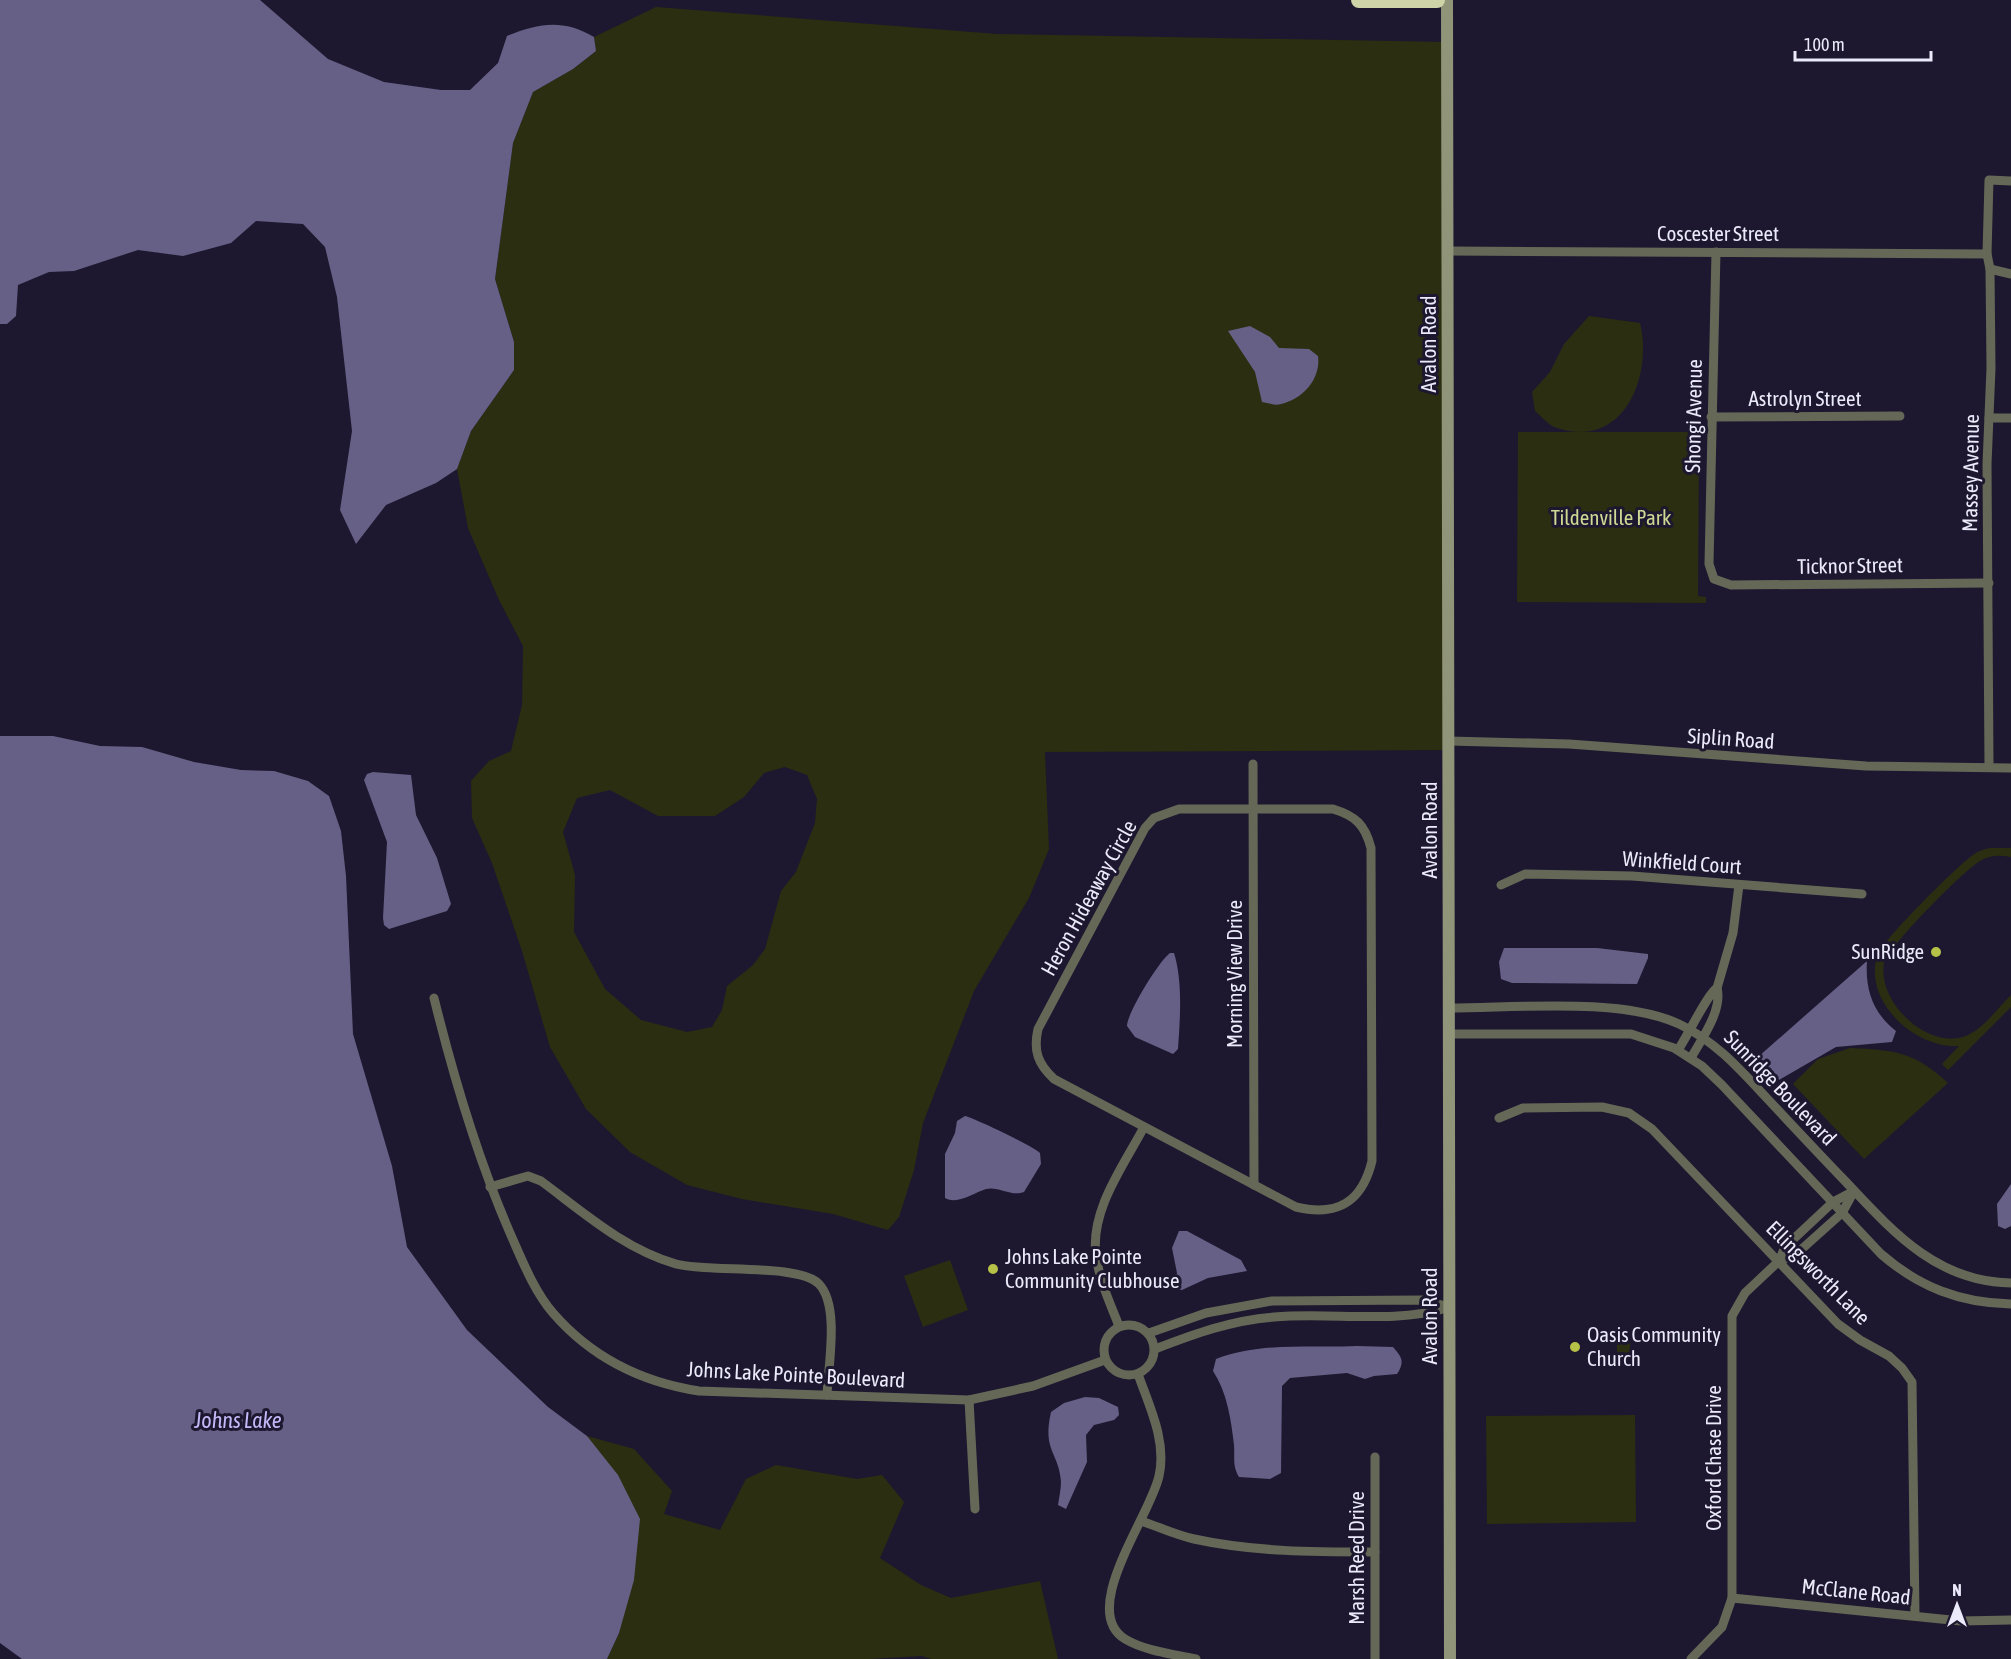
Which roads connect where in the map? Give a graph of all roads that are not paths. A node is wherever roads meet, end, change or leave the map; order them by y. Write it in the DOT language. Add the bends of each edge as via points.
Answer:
graph roads {
  1 [pos="1359,0"];
  2 [pos="1418,0"];
  3 [pos="1437,0"];
  4 [pos="1447,0"];
  5 [pos="2011,181"];
  6 [pos="1448,251"];
  7 [pos="1716,252"];
  8 [pos="1987,254"];
  9 [pos="1990,269"];
  10 [pos="2011,274"];
  11 [pos="1900,416"];
  12 [pos="1711,417"];
  13 [pos="1989,418"];
  14 [pos="2011,418"];
  15 [pos="1714,579"];
  16 [pos="1989,583"];
  17 [pos="1449,741"];
  18 [pos="1252,764"];
  19 [pos="1989,767"];
  20 [pos="2011,768"];
  21 [pos="1253,809"];
  22 [pos="1501,885"];
  23 [pos="1739,885"];
  24 [pos="1862,894"];
  25 [pos="1717,988"];
  26 [pos="434,998"];
  27 [pos="1449,1008"];
  28 [pos="1692,1030"];
  29 [pos="1449,1034"];
  30 [pos="1703,1037"];
  31 [pos="1678,1050"];
  32 [pos="1691,1058"];
  33 [pos="1499,1118"];
  34 [pos="1144,1126"];
  35 [pos="1254,1185"];
  36 [pos="490,1186"];
  37 [pos="1854,1191"];
  38 [pos="1833,1202"];
  39 [pos="1842,1213"];
  40 [pos="1805,1228"];
  41 [pos="1815,1237"];
  42 [pos="1779,1261"];
  43 [pos="2011,1283"];
  44 [pos="1308,1299"];
  45 [pos="2011,1304"];
  46 [pos="1449,1307"];
  47 [pos="1308,1315"];
  48 [pos="1119,1326"];
  49 [pos="1149,1334"];
  50 [pos="1155,1349"];
  51 [pos="1105,1360"];
  52 [pos="1138,1374"];
  53 [pos="827,1395"];
  54 [pos="969,1400"];
  55 [pos="1375,1457"];
  56 [pos="975,1509"];
  57 [pos="1141,1521"];
  58 [pos="1375,1552"];
  59 [pos="1732,1598"];
  60 [pos="1915,1616"];
  61 [pos="2011,1620"];
  62 [pos="1196,1659"];
  63 [pos="1375,1659"];
  64 [pos="1450,1659"];
  65 [pos="1691,1659"];
  1 -- 2 [label="highway"];
  2 -- 3 [label="highway"];
  4 -- 6 [label="main road, Avalon Road"];
  5 -- 8 [label="street, Massey Avenue" via="1989,180"];
  6 -- 7 [label="street, Coscester Street"];
  6 -- 17 [label="main road, Avalon Road"];
  7 -- 8 [label="street, Coscester Street"];
  7 -- 12 [label="street, Shongi Avenue"];
  8 -- 9 [label="street, Massey Avenue"];
  9 -- 10 [label="street"];
  9 -- 13 [label="street, Massey Avenue"];
  11 -- 12 [label="street, Astrolyn Street"];
  12 -- 15 [label="street, Shongi Avenue" via="1709,564"];
  13 -- 14 [label="street"];
  13 -- 16 [label="street, Massey Avenue"];
  15 -- 16 [label="street, Ticknor Street" via="1731,585"];
  16 -- 19 [label="street, Massey Avenue"];
  17 -- 19 [label="street, Siplin Road" via="1569,744 1866,766"];
  17 -- 27 [label="main road, Avalon Road"];
  18 -- 21 [label="street, Morning View Drive"];
  19 -- 20 [label="street, Siplin Road"];
  21 -- 34 [label="street, Heron Hideaway Circle" via="1179,809 1154,818 1145,828 1038,1029 1036,1055 1054,1079"];
  21 -- 35 [label="street, Morning View Drive"];
  21 -- 35 [label="street, Heron Hideaway Circle" via="1333,809 1361,822 1367,833 1371,848 1372,1138 1372,1161 1360,1192 1348,1203 1314,1211 1296,1207"];
  22 -- 23 [label="street, Winkfield Court" via="1525,874 1632,876"];
  23 -- 24 [label="street, Winkfield Court"];
  23 -- 25 [label="street" via="1733,933"];
  25 -- 28 [label="street" via="1710,992"];
  25 -- 30 [label="street" via="1714,1012"];
  26 -- 36 [label="street, Johns Lake Pointe Boulevard" via="460,1101"];
  27 -- 28 [label="street, Sunridge Boulevard" via="1615,1008 1651,1013"];
  27 -- 29 [label="main road, Avalon Road"];
  28 -- 30 [label="street, Sunridge Boulevard"];
  28 -- 31 [label="street"];
  29 -- 31 [label="street, Sunridge Boulevard" via="1617,1032"];
  29 -- 46 [label="main road, Avalon Road"];
  30 -- 32 [label="street"];
  30 -- 37 [label="street, Sunridge Boulevard" via="1733,1062"];
  31 -- 32 [label="street, Sunridge Boulevard"];
  32 -- 38 [label="street, Sunridge Boulevard" via="1722,1085"];
  33 -- 42 [label="street, Ellingsworth Lane" via="1523,1108 1602,1107 1629,1113 1653,1129"];
  34 -- 35 [label="street, Heron Hideaway Circle"];
  34 -- 48 [label="street" via="1108,1196 1096,1234 1099,1271"];
  36 -- 53 [label="street, Johns Lake Pointe Boulevard" via="525,1266 552,1312 583,1343 625,1371 665,1386 699,1391"];
  36 -- 53 [label="street" via="528,1176 541,1181 619,1239 677,1264 705,1269 791,1272 819,1283 831,1311"];
  37 -- 38 [label="street, Oxford Chase Drive"];
  37 -- 39 [label="street, Oxford Chase Drive"];
  37 -- 43 [label="street, Sunridge Boulevard" via="1894,1233 1927,1259 1977,1280"];
  38 -- 39 [label="street, Sunridge Boulevard"];
  38 -- 40 [label="street, Oxford Chase Drive"];
  39 -- 41 [label="street, Oxford Chase Drive"];
  39 -- 45 [label="street, Sunridge Boulevard" via="1881,1254 1918,1282 1967,1300"];
  40 -- 41 [label="street"];
  40 -- 42 [label="street, Oxford Chase Drive" via="1785,1247"];
  41 -- 42 [label="street, Oxford Chase Drive" via="1794,1256"];
  42 -- 59 [label="street, Oxford Chase Drive" via="1745,1293 1732,1316"];
  42 -- 60 [label="street, Ellingsworth Lane" via="1838,1324 1889,1356 1912,1382"];
  44 -- 46 [label="street" via="1422,1300"];
  44 -- 47 [label="street"];
  44 -- 49 [label="street" via="1242,1304"];
  46 -- 47 [label="street" via="1421,1316"];
  46 -- 64 [label="main road, Avalon Road"];
  47 -- 50 [label="street" via="1216,1326"];
  48 -- 49 [label="street" via="1131,1324"];
  48 -- 51 [label="street" via="1105,1340"];
  49 -- 50 [label="street"];
  50 -- 52 [label="street" via="1147,1368"];
  51 -- 52 [label="street" via="1121,1374"];
  51 -- 54 [label="street, Johns Lake Pointe Boulevard" via="1033,1386"];
  52 -- 57 [label="street" via="1157,1428 1161,1453 1160,1475"];
  53 -- 54 [label="street, Johns Lake Pointe Boulevard"];
  54 -- 56 [label="street"];
  55 -- 58 [label="street, Marsh Reed Drive"];
  57 -- 58 [label="street" via="1236,1547 1283,1552"];
  57 -- 62 [label="street" via="1110,1589 1108,1607 1112,1624 1123,1638 1138,1646"];
  58 -- 63 [label="street, Marsh Reed Drive"];
  59 -- 60 [label="street, McClane Road"];
  59 -- 65 [label="street, Oxford Chase Drive" via="1722,1627"];
  60 -- 61 [label="street, McClane Road" via="1960,1621"];
}
